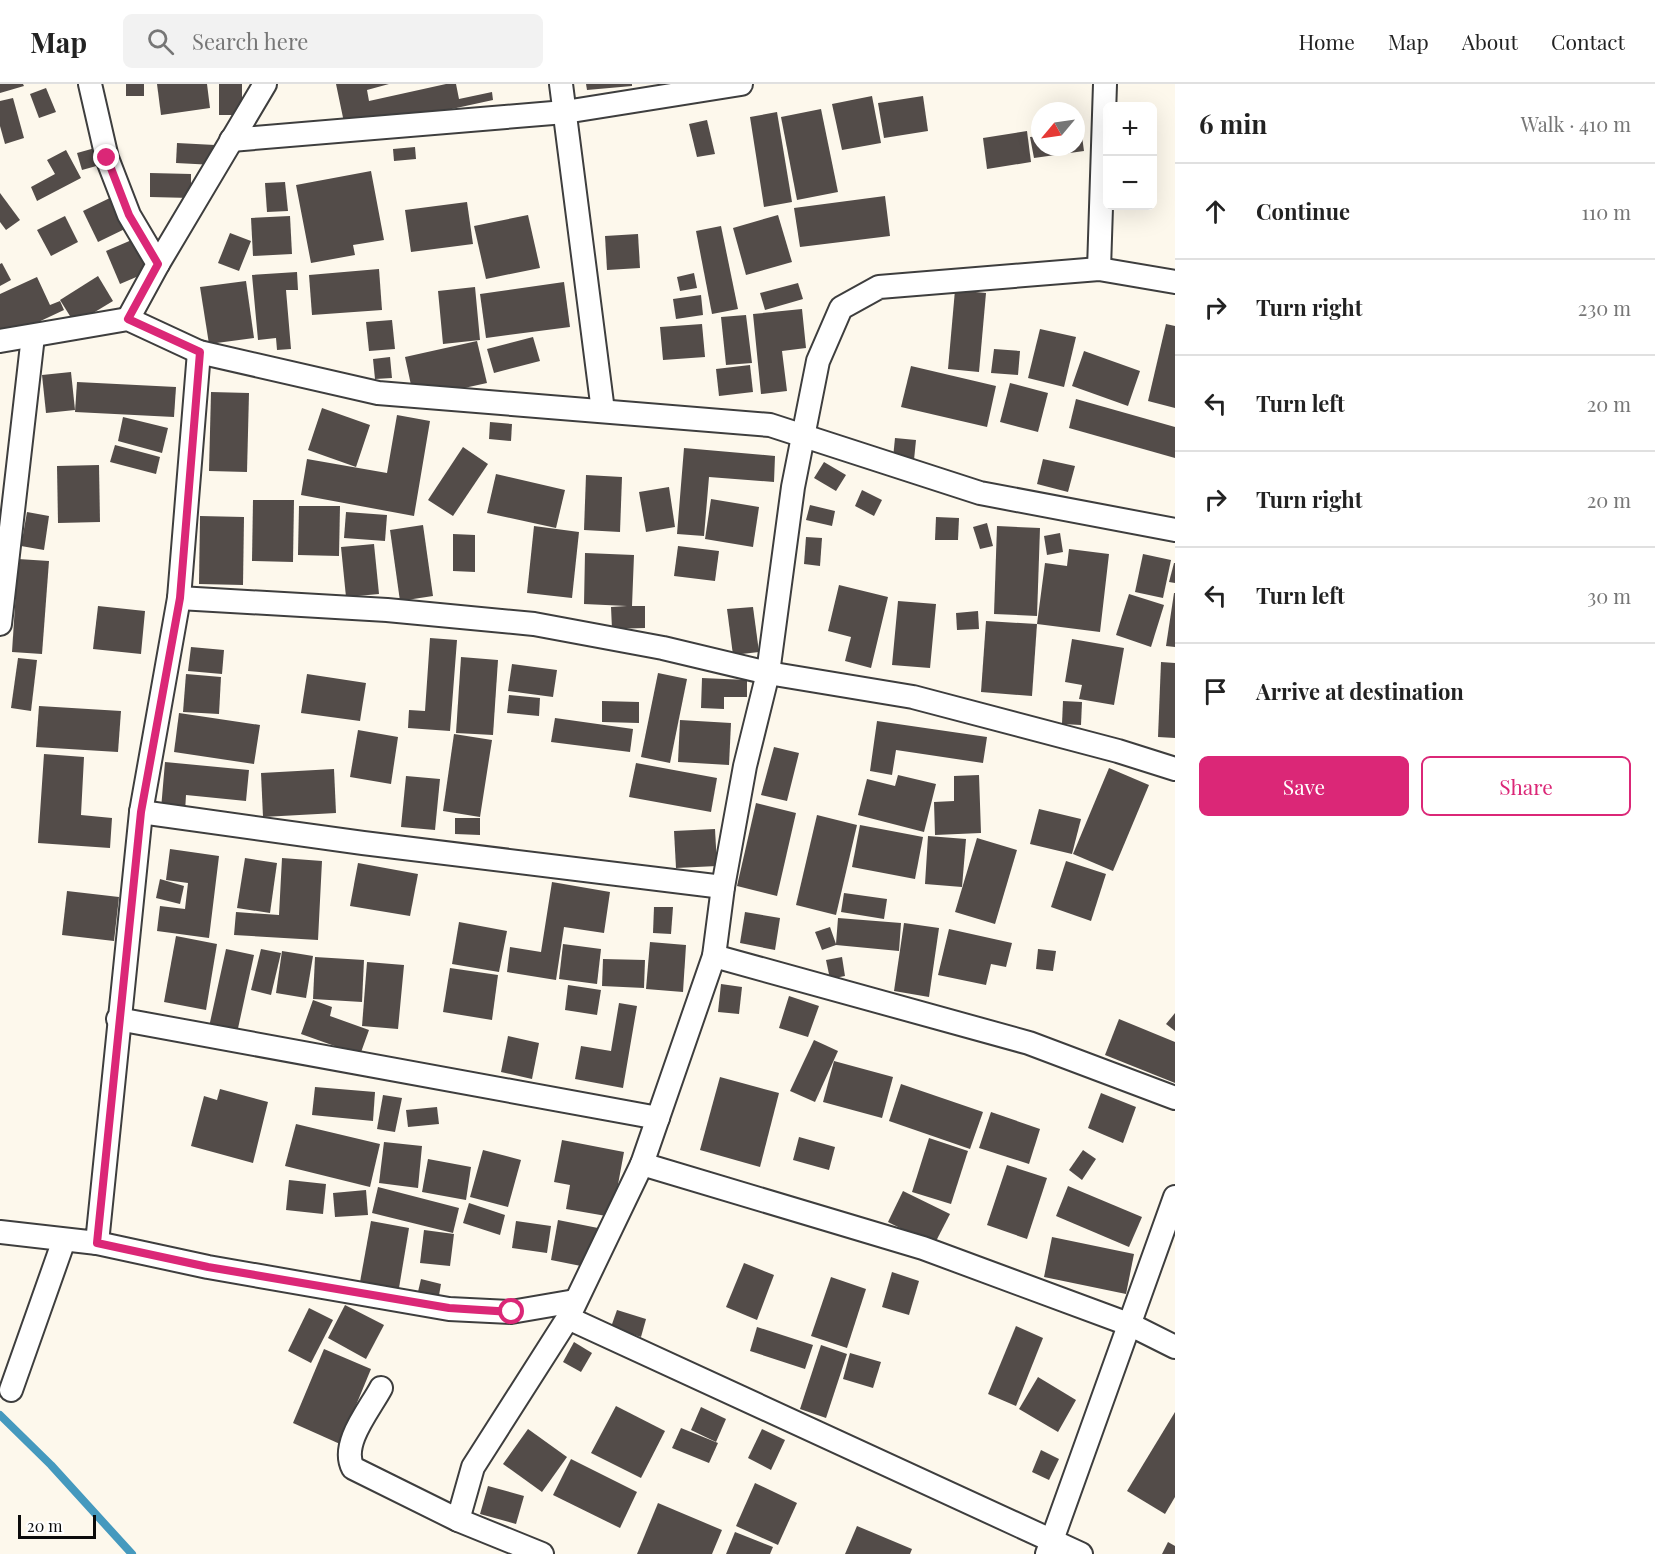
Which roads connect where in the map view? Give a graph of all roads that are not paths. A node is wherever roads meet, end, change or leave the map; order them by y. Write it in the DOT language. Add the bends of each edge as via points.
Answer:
graph roads {
  1 [pos="90,84"];
  2 [pos="265,84"];
  3 [pos="561,84"];
  4 [pos="741,84"];
  5 [pos="1104,84"];
  6 [pos="565,112"];
  7 [pos="231,140"];
  8 [pos="158,264"];
  9 [pos="1099,269"];
  10 [pos="1175,282"];
  11 [pos="128,319"];
  12 [pos="33,336"];
  13 [pos="0,341"];
  14 [pos="200,352"];
  15 [pos="603,411"];
  16 [pos="804,435"];
  17 [pos="1175,530"];
  18 [pos="180,598"];
  19 [pos="0,619"];
  20 [pos="0,624"];
  21 [pos="768,673"];
  22 [pos="1175,769"];
  23 [pos="141,812"];
  24 [pos="723,887"];
  25 [pos="714,956"];
  26 [pos="118,1019"];
  27 [pos="1175,1098"];
  28 [pos="658,1118"];
  29 [pos="642,1164"];
  30 [pos="1175,1197"];
  31 [pos="0,1232"];
  32 [pos="64,1240"];
  33 [pos="97,1243"];
  34 [pos="572,1310"];
  35 [pos="1131,1325"];
  36 [pos="1175,1347"];
  37 [pos="381,1388"];
  38 [pos="11,1390"];
  39 [pos="458,1520"];
  40 [pos="1049,1547"];
  41 [pos="542,1554"];
  42 [pos="1081,1554"];
  1 -- 8 [label="street" via="114,177 129,215"];
  2 -- 7 [label="street"];
  3 -- 6 [label="street"];
  4 -- 6 [label="street"];
  5 -- 9 [label="street"];
  6 -- 7 [label="street"];
  6 -- 15 [label="street"];
  7 -- 8 [label="street"];
  8 -- 11 [label="street"];
  9 -- 10 [label="street"];
  9 -- 16 [label="street" via="879,287 841,308 818,361"];
  11 -- 12 [label="street"];
  11 -- 14 [label="street"];
  12 -- 13 [label="street"];
  12 -- 19 [label="street"];
  14 -- 15 [label="street" via="378,393"];
  14 -- 18 [label="street"];
  15 -- 16 [label="street" via="770,425"];
  16 -- 17 [label="street" via="980,493"];
  16 -- 21 [label="street" via="793,487"];
  18 -- 21 [label="street" via="387,610 534,624"];
  18 -- 23 [label="street"];
  19 -- 20 [label="street"];
  21 -- 22 [label="street" via="913,697"];
  21 -- 24 [label="street" via="745,766"];
  23 -- 24 [label="street"];
  23 -- 26 [label="street"];
  24 -- 25 [label="street"];
  25 -- 27 [label="street" via="1029,1042"];
  25 -- 28 [label="street"];
  26 -- 28 [label="street"];
  26 -- 33 [label="street"];
  28 -- 29 [label="street"];
  29 -- 34 [label="street"];
  29 -- 35 [label="street" via="923,1248"];
  30 -- 35 [label="street"];
  31 -- 32 [label="street"];
  32 -- 33 [label="street"];
  32 -- 38 [label="street"];
  33 -- 34 [label="street" via="208,1267 449,1308"];
  34 -- 39 [label="street" via="473,1467"];
  34 -- 40 [label="street"];
  35 -- 36 [label="street"];
  35 -- 40 [label="street"];
  37 -- 39 [label="street" via="349,1448 354,1468"];
  39 -- 41 [label="street"];
  40 -- 42 [label="street"];
}
